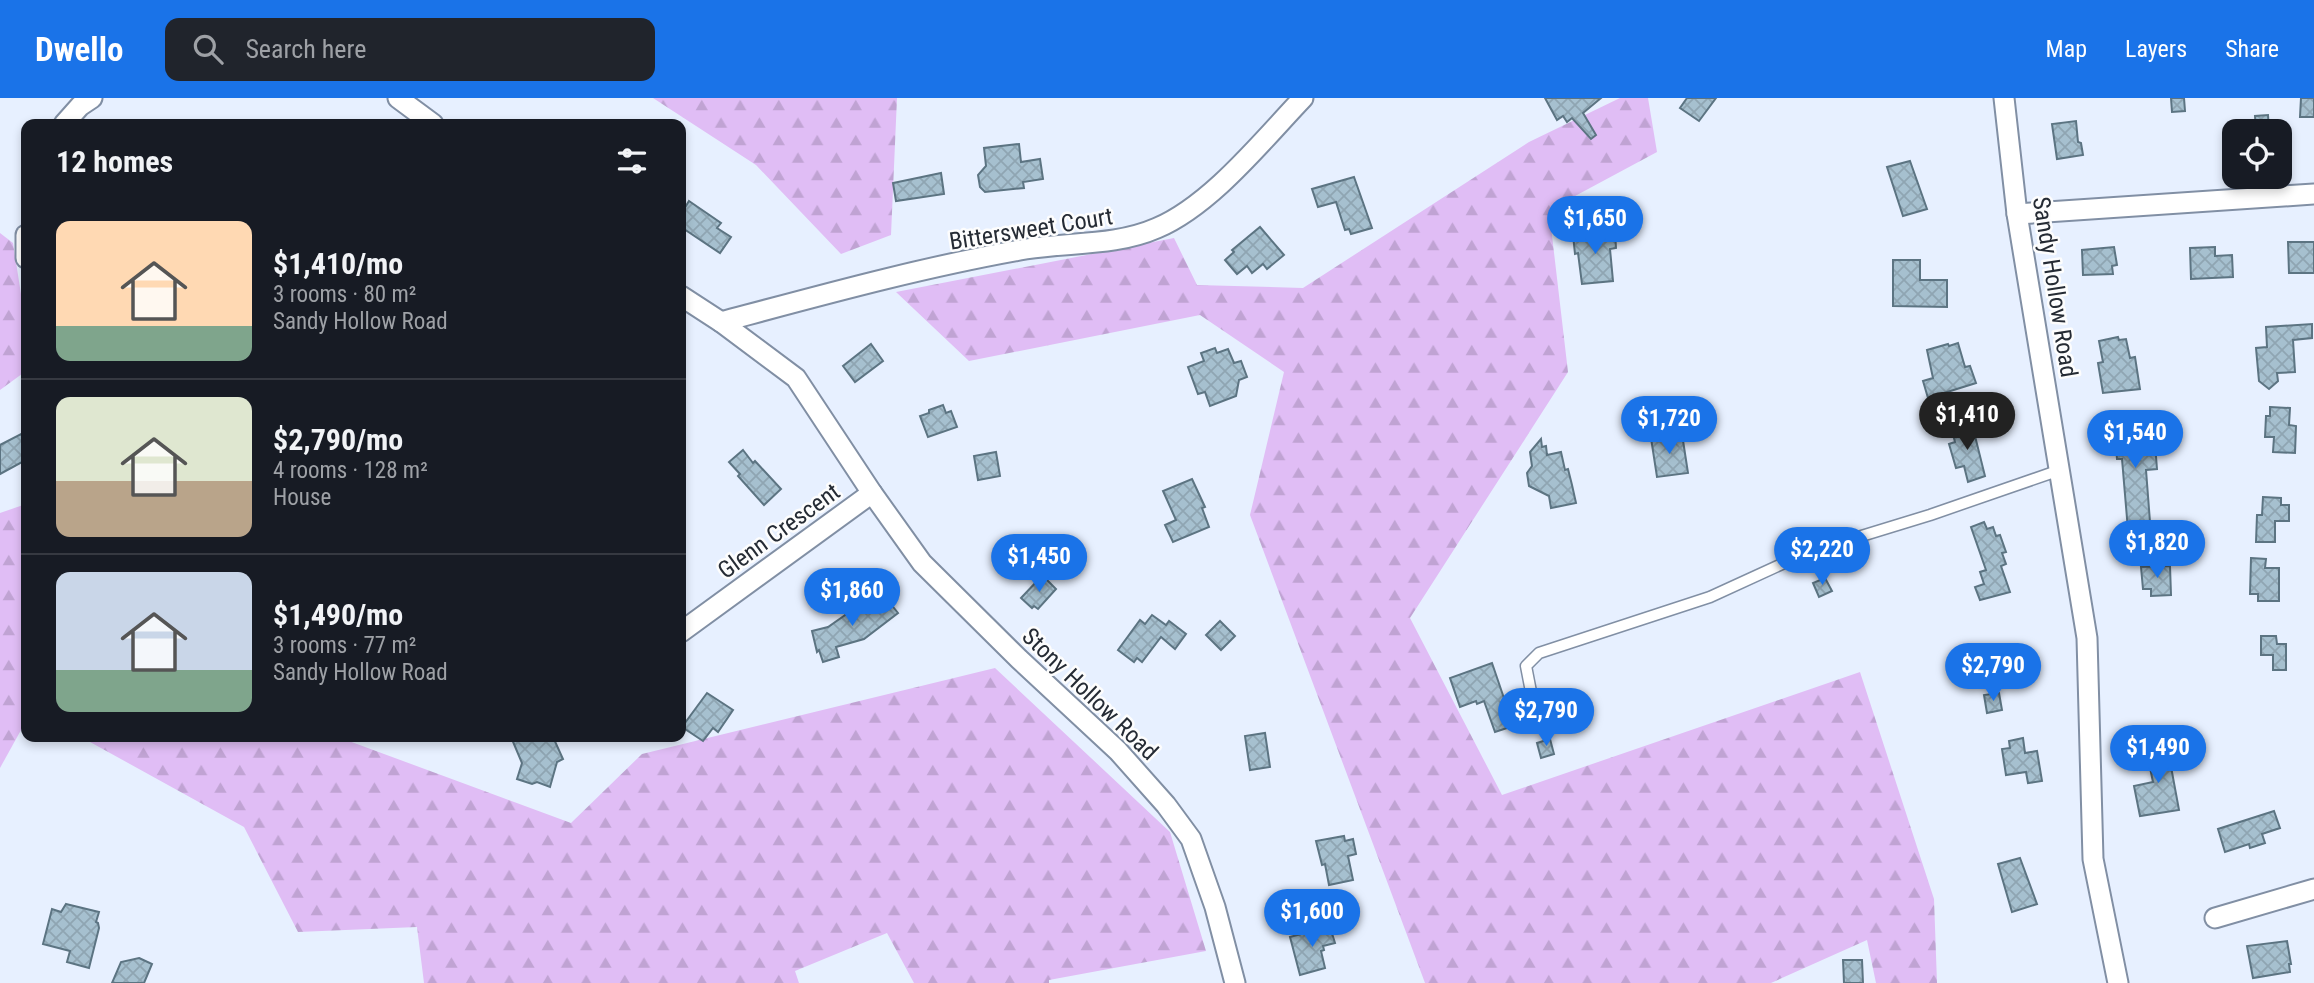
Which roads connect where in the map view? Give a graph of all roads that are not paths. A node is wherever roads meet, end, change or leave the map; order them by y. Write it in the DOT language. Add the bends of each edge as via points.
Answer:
graph roads {
  1 [pos="92,98"];
  2 [pos="398,98"];
  3 [pos="1303,98"];
  4 [pos="2004,98"];
  5 [pos="68,119"];
  6 [pos="426,119"];
  7 [pos="2314,194"];
  8 [pos="2017,214"];
  9 [pos="686,299"];
  10 [pos="721,322"];
  11 [pos="2060,470"];
  12 [pos="872,493"];
  13 [pos="686,628"];
  14 [pos="1533,702"];
  15 [pos="2314,889"];
  16 [pos="2215,918"];
  17 [pos="1235,983"];
  18 [pos="2118,983"];
  1 -- 5 [label="street"];
  2 -- 6 [label="street"];
  3 -- 10 [label="street, Bittersweet Court" via="1196,205 1158,228 1126,240 1027,249 874,281"];
  4 -- 8 [label="street, Sandy Hollow Road"];
  7 -- 8 [label="street"];
  8 -- 11 [label="street, Sandy Hollow Road"];
  9 -- 10 [label="street, Stony Hollow Road"];
  10 -- 12 [label="street, Stony Hollow Road" via="796,378"];
  11 -- 14 [label="lane" via="1806,553 1710,597 1539,653 1526,666"];
  11 -- 18 [label="street, Sandy Hollow Road" via="2087,638 2093,859"];
  12 -- 13 [label="street, Glenn Crescent"];
  12 -- 17 [label="street, Stony Hollow Road" via="922,563 1118,751 1166,805 1191,839"];
  15 -- 16 [label="street"];
}
